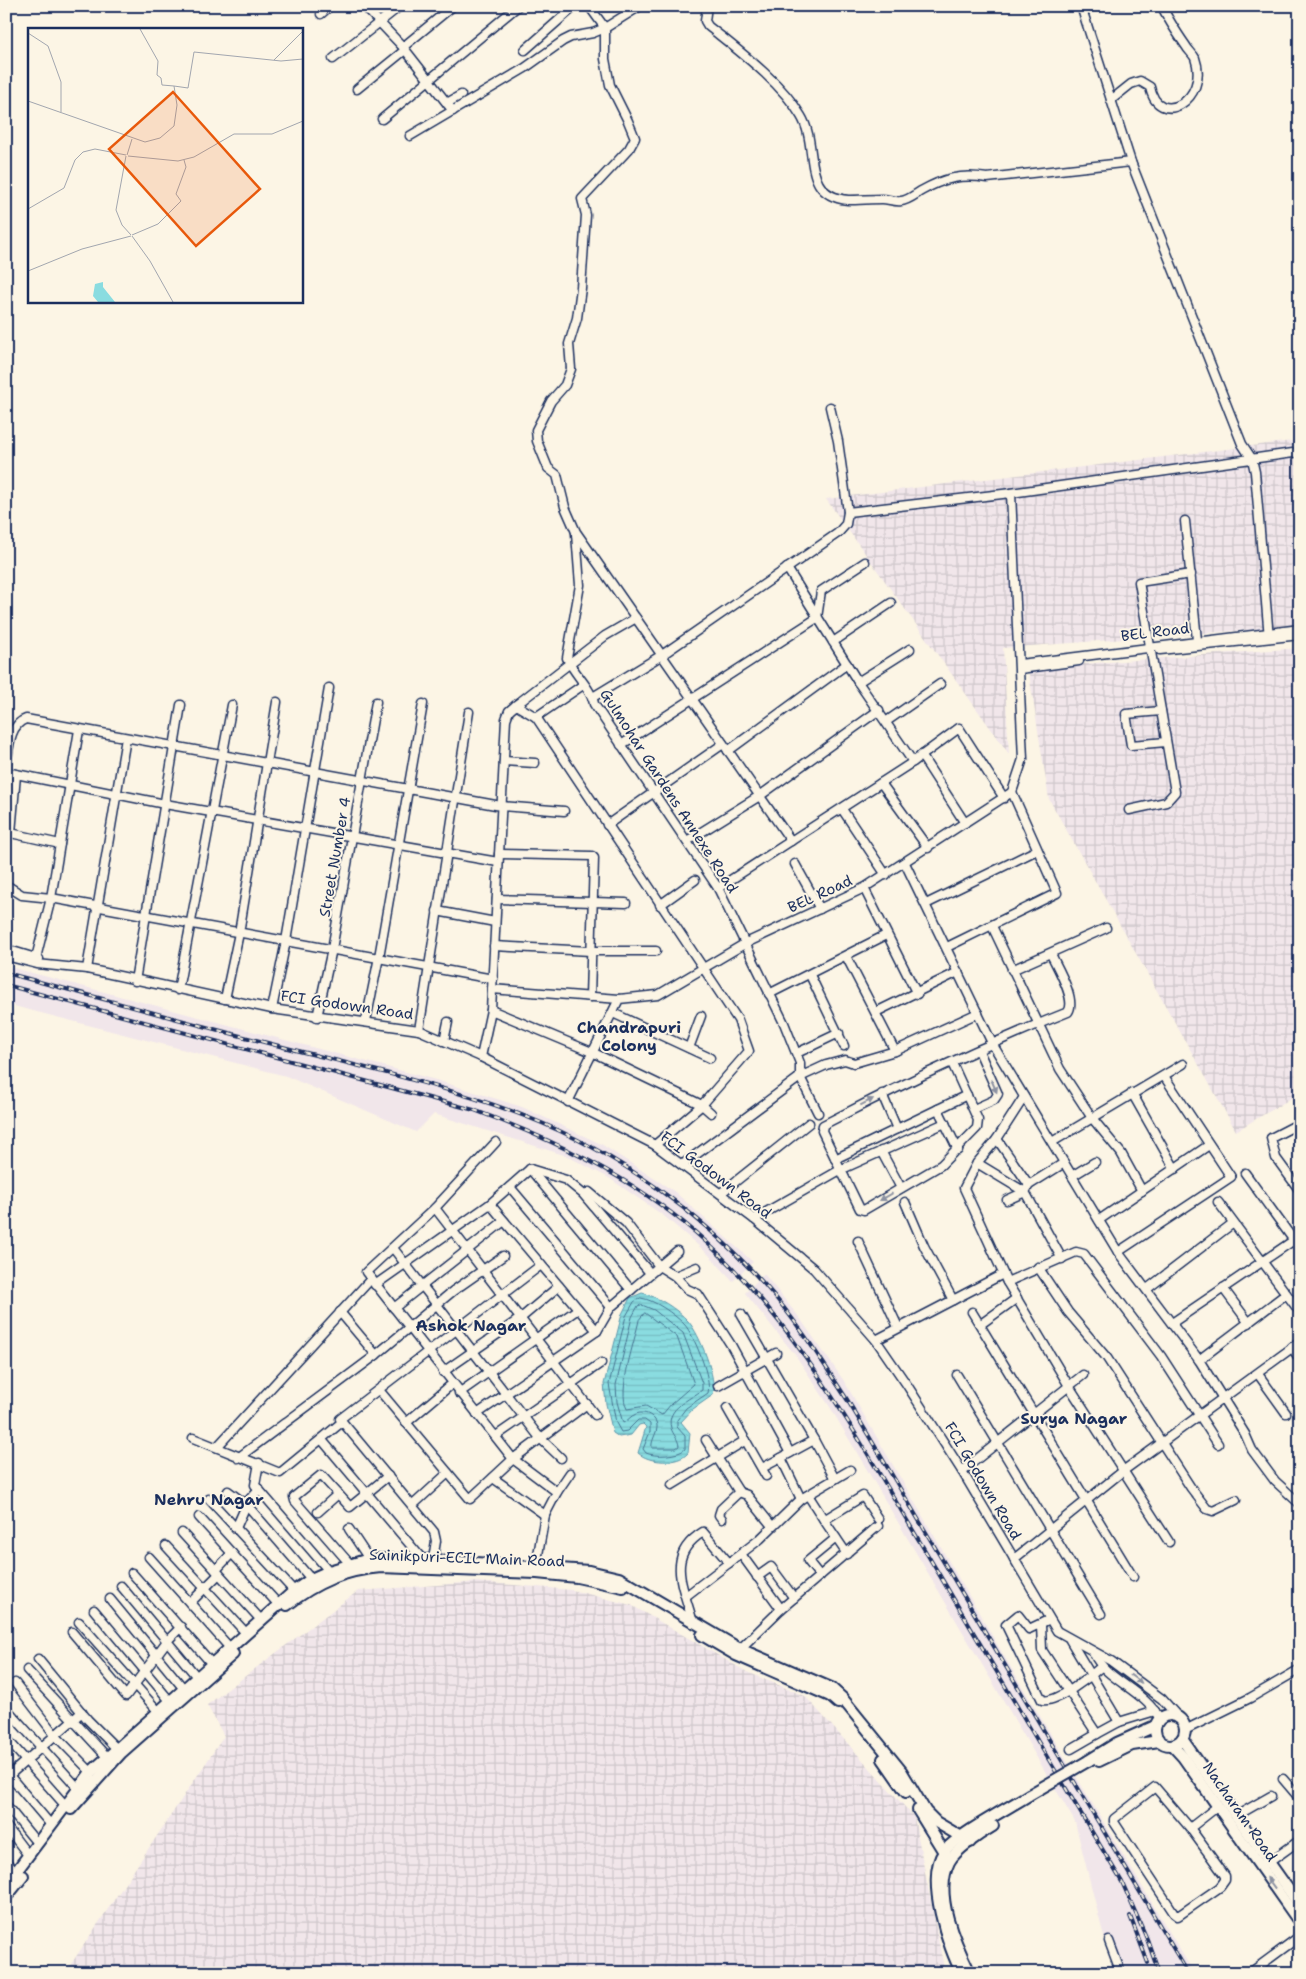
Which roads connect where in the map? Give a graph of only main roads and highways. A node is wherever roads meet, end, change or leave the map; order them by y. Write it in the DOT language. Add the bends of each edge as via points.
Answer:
graph roads {
  1 [pos="429,1563"];
  2 [pos="1157,1718"];
  3 [pos="1184,1735"];
  4 [pos="1159,1741"];
  5 [pos="1172,1745"];
  6 [pos="1089,1763"];
  7 [pos="1219,1803"];
  8 [pos="967,1839"];
  9 [pos="946,1856"];
  10 [pos="6,1885"];
  11 [pos="6,1897"];
  12 [pos="1299,1902"];
  13 [pos="1300,1923"];
  14 [pos="962,1973"];
  15 [pos="970,1973"];
  1 -- 8 [label="main road, Sainikpuri-ECIL Main Road" via="536,1566 589,1571 620,1578 740,1649 820,1682 837,1693 902,1772 926,1812 947,1829"];
  1 -- 9 [label="main road, Sainikpuri-ECIL Main Road" via="577,1576 618,1584 736,1655 830,1696 843,1707 896,1776"];
  1 -- 10 [label="main road, Sainikpuri-ECIL Main Road" via="369,1559 329,1571 294,1590 91,1772"];
  1 -- 11 [label="main road, Sainikpuri-ECIL Main Road" via="360,1569 332,1576 296,1598 121,1753 54,1830"];
  2 -- 3 [label="main road" via="1178,1717"];
  2 -- 4 [label="main road" via="1155,1734"];
  2 -- 6 [label="main road"];
  3 -- 5 [label="main road"];
  3 -- 7 [label="main road, Nacharam Road"];
  4 -- 5 [label="main road"];
  4 -- 6 [label="main road" via="1132,1745"];
  5 -- 7 [label="main road, Nacharam Road"];
  6 -- 8 [label="main road, bridge"];
  7 -- 12 [label="main road, Nacharam Road" via="1236,1816"];
  13 -- 7 [label="main road, Nacharam Road, one-way"];
  8 -- 9 [label="main road"];
  9 -- 14 [label="main road" via="937,1875 937,1891 946,1936"];
  9 -- 15 [label="main road" via="946,1909"];
}
